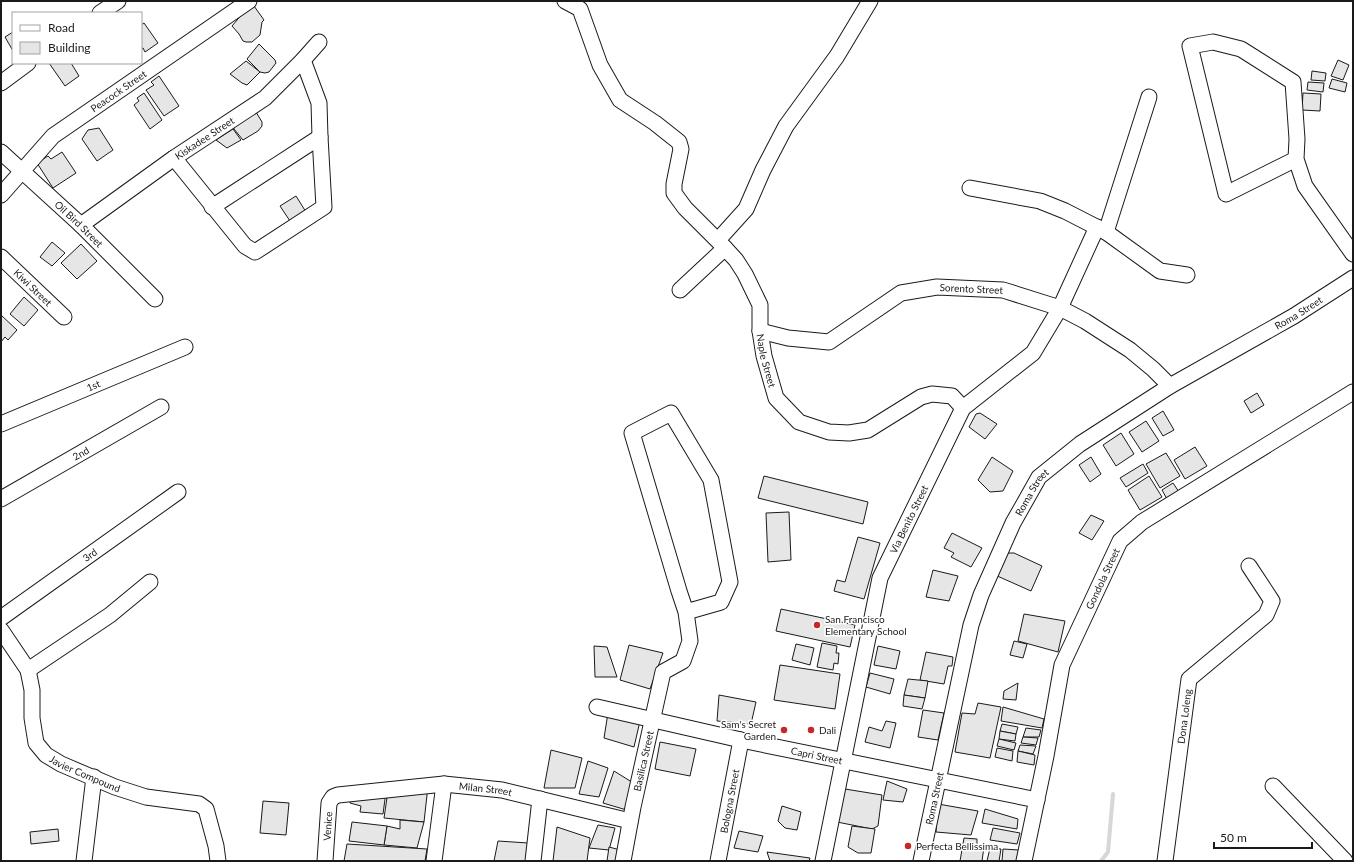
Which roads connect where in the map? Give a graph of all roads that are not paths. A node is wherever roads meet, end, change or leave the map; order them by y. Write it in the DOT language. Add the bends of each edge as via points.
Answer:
graph roads {
  1 [pos="118,1"];
  2 [pos="249,1"];
  3 [pos="565,1"];
  4 [pos="870,1"];
  5 [pos="102,12"];
  6 [pos="319,42"];
  7 [pos="303,60"];
  8 [pos="27,64"];
  9 [pos="1,83"];
  10 [pos="1149,97"];
  11 [pos="320,138"];
  12 [pos="1,152"];
  13 [pos="174,158"];
  14 [pos="1296,159"];
  15 [pos="22,170"];
  16 [pos="970,188"];
  17 [pos="1,195"];
  18 [pos="212,207"];
  19 [pos="81,225"];
  20 [pos="1101,229"];
  21 [pos="721,244"];
  22 [pos="1353,254"];
  23 [pos="1,257"];
  24 [pos="1187,275"];
  25 [pos="1353,278"];
  26 [pos="680,290"];
  27 [pos="156,299"];
  28 [pos="1060,308"];
  29 [pos="64,317"];
  30 [pos="760,331"];
  31 [pos="185,347"];
  32 [pos="1170,386"];
  33 [pos="1353,392"];
  34 [pos="161,407"];
  35 [pos="963,408"];
  36 [pos="1,424"];
  37 [pos="178,492"];
  38 [pos="1,499"];
  39 [pos="1249,566"];
  40 [pos="150,582"];
  41 [pos="686,612"];
  42 [pos="1,618"];
  43 [pos="1,630"];
  44 [pos="28,670"];
  45 [pos="597,707"];
  46 [pos="652,720"];
  47 [pos="741,740"];
  48 [pos="843,761"];
  49 [pos="94,777"];
  50 [pos="939,780"];
  51 [pos="444,784"];
  52 [pos="1273,786"];
  53 [pos="338,795"];
  54 [pos="540,799"];
  55 [pos="1037,800"];
  56 [pos="630,821"];
  57 [pos="84,861"];
  58 [pos="218,861"];
  59 [pos="326,861"];
  60 [pos="434,861"];
  61 [pos="533,861"];
  62 [pos="623,861"];
  63 [pos="718,861"];
  64 [pos="823,861"];
  65 [pos="921,861"];
  66 [pos="1024,861"];
  67 [pos="1165,861"];
  68 [pos="1345,861"];
  1 -- 5 [label="street"];
  2 -- 15 [label="street, Peacock Street" via="53,136"];
  3 -- 21 [label="street, Naple Street" via="580,9 600,65 620,100 679,142 682,149 674,193 685,208"];
  4 -- 21 [label="street" via="837,56 786,126 746,209"];
  6 -- 7 [label="street, Kiskadee Street"];
  7 -- 11 [label="street" via="319,103"];
  7 -- 13 [label="street, Kiskadee Street" via="265,98"];
  8 -- 9 [label="street"];
  10 -- 20 [label="street, Via Benito Street"];
  11 -- 18 [label="street"];
  11 -- 18 [label="street" via="324,207 256,252 245,246"];
  12 -- 15 [label="street, Oil Bird Street"];
  13 -- 18 [label="street"];
  13 -- 19 [label="street, Kiskadee Street"];
  14 -- 14 [label="street" via="1297,139 1292,82 1241,49 1213,42 1190,46 1226,194"];
  14 -- 22 [label="street" via="1305,186"];
  15 -- 17 [label="street, Peacock Street"];
  15 -- 19 [label="street, Oil Bird Street"];
  16 -- 20 [label="street" via="1040,201"];
  19 -- 27 [label="street, Oil Bird Street"];
  20 -- 24 [label="street" via="1160,272"];
  20 -- 28 [label="street, Via Benito Street"];
  21 -- 26 [label="street"];
  21 -- 30 [label="street, Naple Street" via="745,274 760,305"];
  23 -- 29 [label="street, Kiwi Street"];
  25 -- 32 [label="street, Roma Street" via="1294,316"];
  28 -- 30 [label="street, Sorento Street" via="1003,290 937,287 902,293 828,342 788,338"];
  28 -- 32 [label="street, Sorento Street" via="1130,350"];
  28 -- 35 [label="street, Via Benito Street" via="1033,353"];
  30 -- 35 [label="street, Naple Street" via="776,398 800,422 829,432 849,433 868,430 921,397 932,394 952,396"];
  31 -- 36 [label="street, 1st"];
  32 -- 50 [label="street, Roma Street" via="1080,444 1039,477 1013,524 979,603"];
  33 -- 55 [label="street, Gondola Street" via="1142,522 1120,541 1062,665"];
  34 -- 38 [label="street, 2nd"];
  35 -- 48 [label="street, Via Benito Street" via="880,578"];
  37 -- 42 [label="street, 3rd"];
  39 -- 67 [label="street, Dona Loleng" via="1272,601 1266,615 1189,679"];
  40 -- 44 [label="street" via="110,614"];
  41 -- 41 [label="street, Basilica Street" via="632,433 671,413 711,480 730,582 721,602"];
  41 -- 46 [label="street, Basilica Street" via="690,641 683,661 663,672"];
  43 -- 44 [label="street, Javier Compound"];
  44 -- 49 [label="street, Javier Compound" via="36,743 46,755"];
  45 -- 46 [label="street, Capri Street"];
  46 -- 47 [label="street, Capri Street"];
  46 -- 56 [label="street, Basilica Street"];
  47 -- 48 [label="street, Capri Street"];
  47 -- 63 [label="street, Bologna Street"];
  48 -- 50 [label="street, Capri Street"];
  48 -- 64 [label="street, Via Benito Street"];
  49 -- 57 [label="street"];
  49 -- 58 [label="street, Javier Compound" via="146,797 199,804 206,810"];
  50 -- 55 [label="street, Capri Street"];
  50 -- 65 [label="street, Roma Street"];
  51 -- 53 [label="street, Milan Street"];
  51 -- 54 [label="street, Milan Street" via="502,790"];
  51 -- 60 [label="street"];
  52 -- 68 [label="street"];
  53 -- 59 [label="street, Venice" via="329,802"];
  54 -- 56 [label="street, Milan Street"];
  54 -- 61 [label="street"];
  55 -- 66 [label="street, Gondola Street"];
  56 -- 62 [label="street, Basilica Street"];
}
